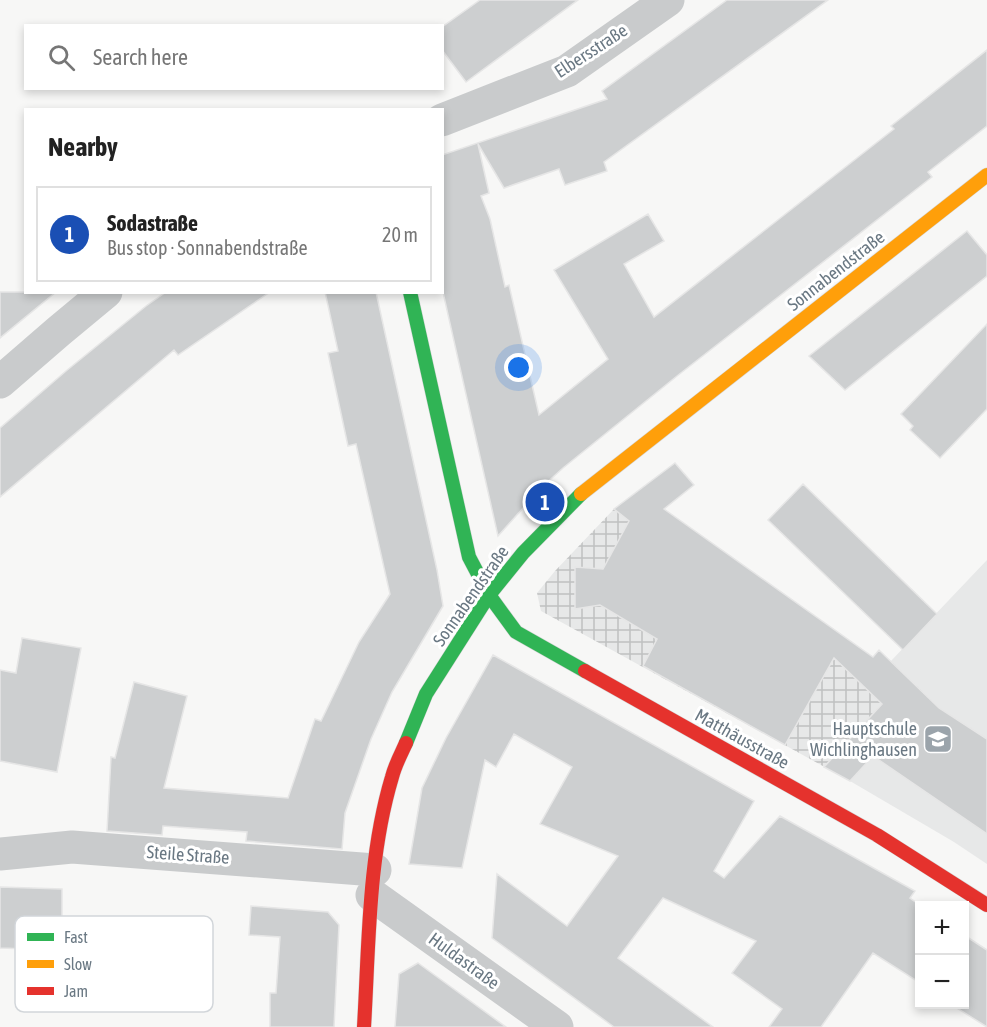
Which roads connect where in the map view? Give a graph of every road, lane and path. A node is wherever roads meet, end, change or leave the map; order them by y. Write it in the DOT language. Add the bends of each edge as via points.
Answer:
graph roads {
  1 [pos="668,0"];
  2 [pos="452,117"];
  3 [pos="987,175"];
  4 [pos="104,294"];
  5 [pos="410,294"];
  6 [pos="0,382"];
  7 [pos="489,595"];
  8 [pos="0,854"];
  9 [pos="374,882"];
  10 [pos="987,905"];
  11 [pos="364,1027"];
  12 [pos="556,1027"];
  1 -- 2 [label="street, Elbersstraße" via="567,71"];
  3 -- 7 [label="street, Sonnabendstraße" via="585,490 523,553"];
  4 -- 6 [label="street"];
  5 -- 7 [label="street, Matthäusstraße" via="469,557"];
  7 -- 9 [label="street, Sonnabendstraße" via="426,694 396,765 379,835"];
  7 -- 10 [label="street, Matthäusstraße" via="516,632 877,835"];
  8 -- 9 [label="street, Steile Straße" via="72,847"];
  9 -- 11 [label="street, Sonnabendstraße"];
  9 -- 12 [label="street, Huldastraße"];
}
